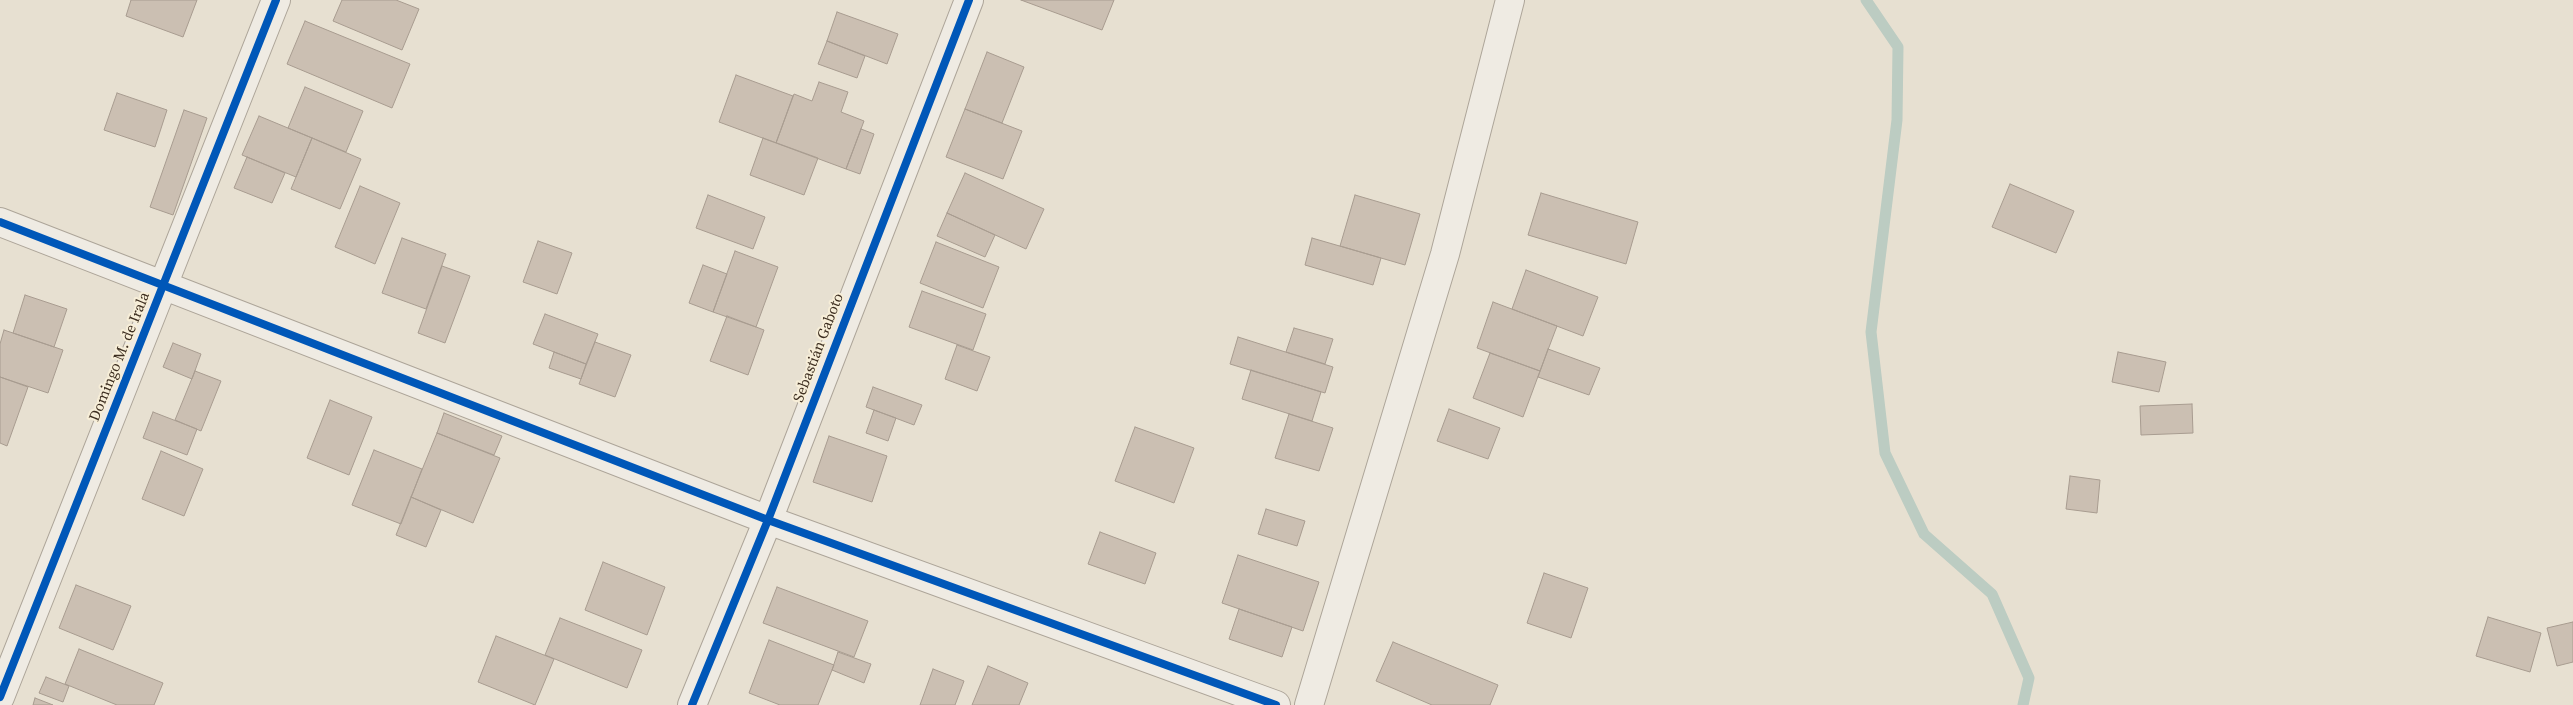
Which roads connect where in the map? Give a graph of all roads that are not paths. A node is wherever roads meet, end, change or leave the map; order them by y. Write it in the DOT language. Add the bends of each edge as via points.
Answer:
graph roads {
  1 [pos="276,0"];
  2 [pos="969,0"];
  3 [pos="1510,0"];
  4 [pos="0,222"];
  5 [pos="163,286"];
  6 [pos="768,520"];
  7 [pos="0,697"];
  8 [pos="692,705"];
  9 [pos="1276,705"];
  10 [pos="1309,705"];
  1 -- 5 [label="street, Domingo M. de Irala"];
  2 -- 6 [label="street, Sebastián Gaboto"];
  3 -- 10 [label="street" via="1445,254"];
  4 -- 5 [label="street"];
  5 -- 6 [label="street"];
  5 -- 7 [label="street, Domingo M. de Irala"];
  6 -- 8 [label="street, Sebastián Gaboto"];
  6 -- 9 [label="street"];
}
